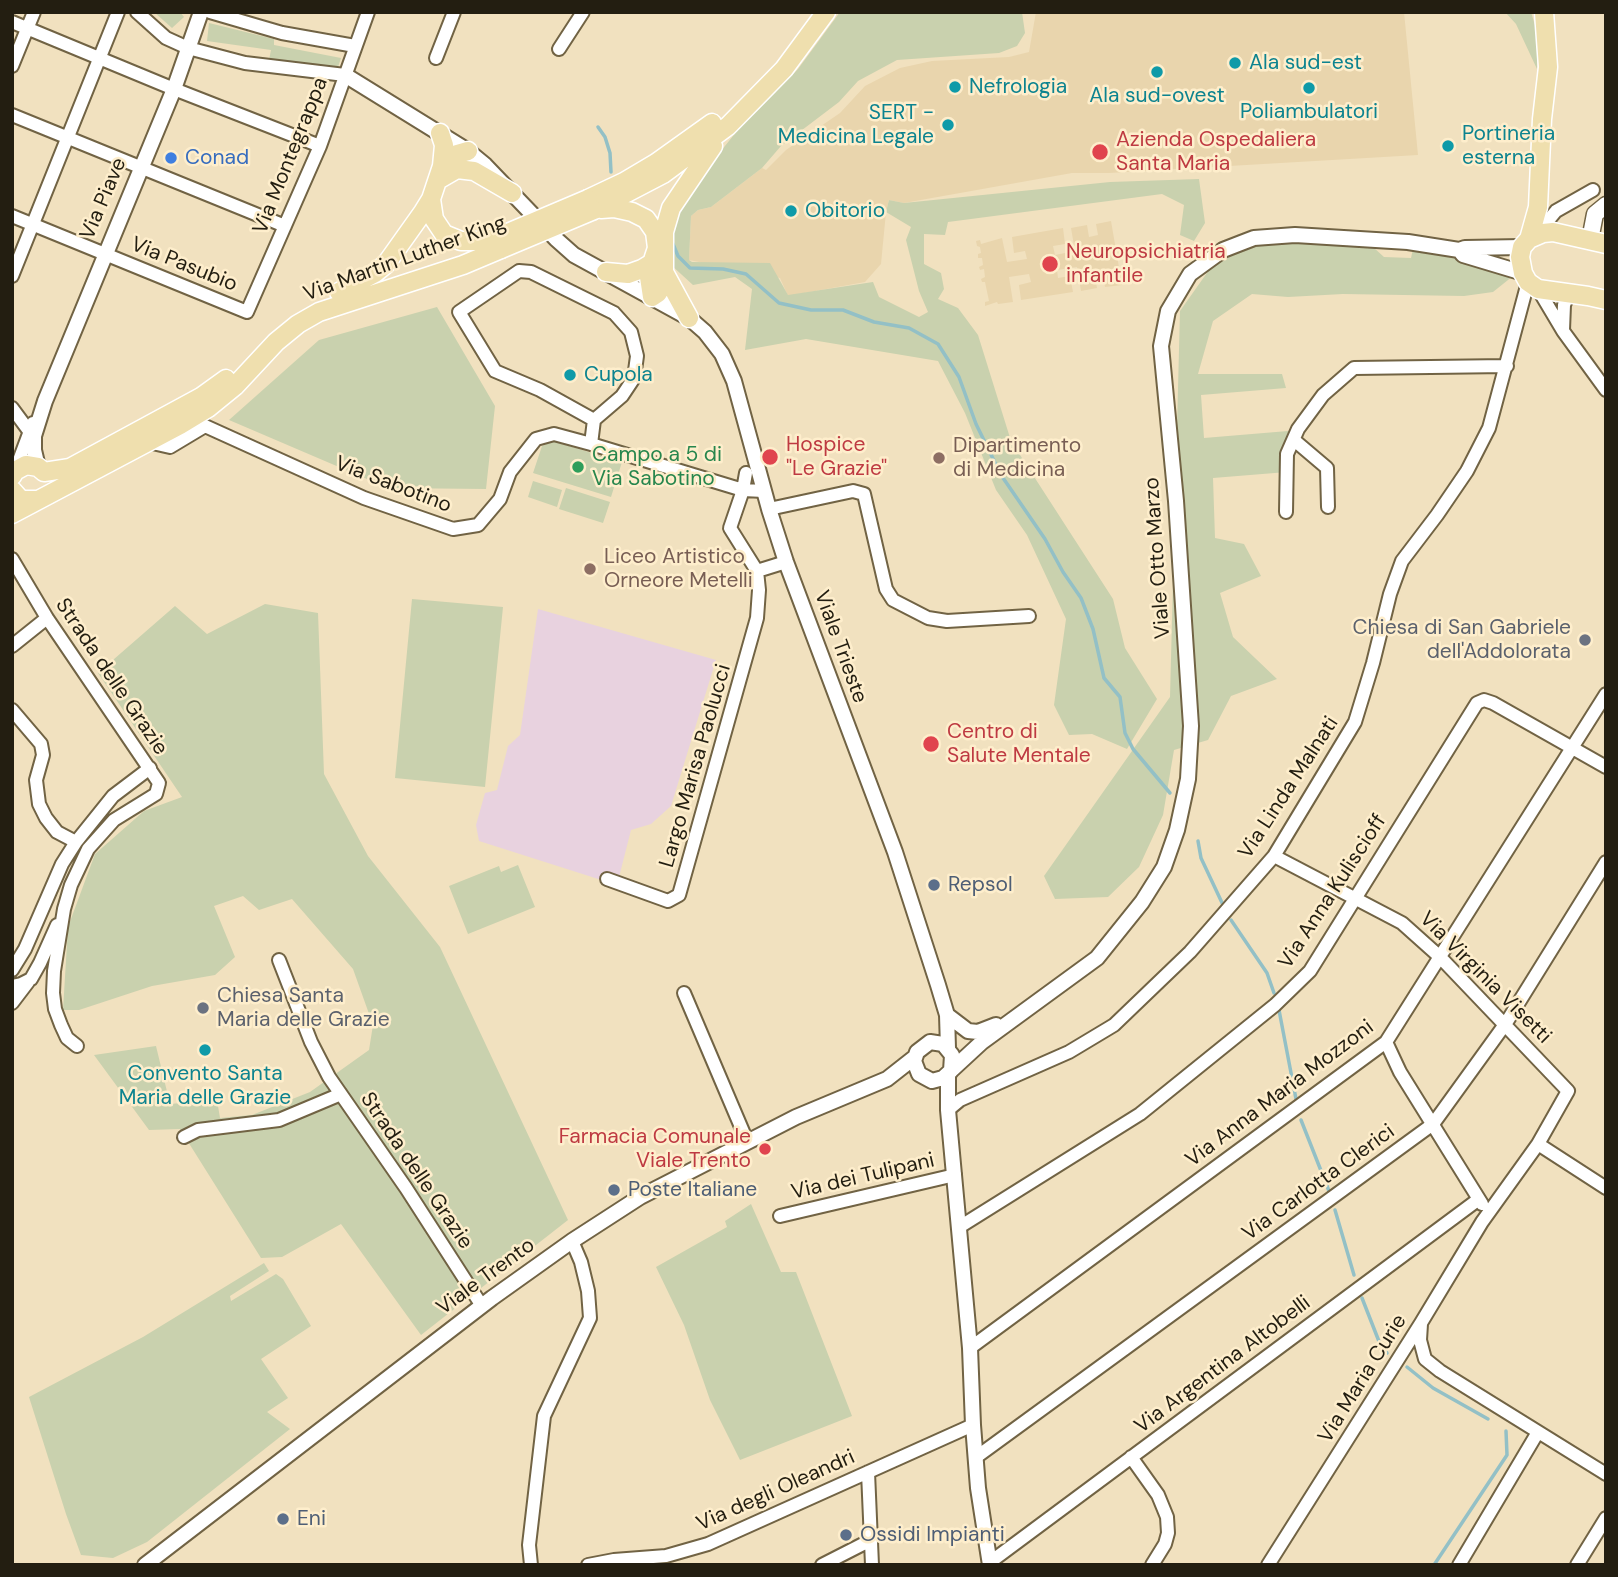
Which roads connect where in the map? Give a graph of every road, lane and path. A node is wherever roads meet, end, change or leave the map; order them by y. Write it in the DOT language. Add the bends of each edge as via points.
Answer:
graph roads {
  1 [pos="34,12"];
  2 [pos="118,12"];
  3 [pos="137,12"];
  4 [pos="201,12"];
  5 [pos="210,12"];
  6 [pos="356,12"];
  7 [pos="368,12"];
  8 [pos="454,12"];
  9 [pos="583,12"];
  10 [pos="813,12"];
  11 [pos="826,12"];
  12 [pos="1544,12"];
  13 [pos="12,22"];
  14 [pos="361,27"];
  15 [pos="27,28"];
  16 [pos="355,46"];
  17 [pos="188,48"];
  18 [pos="559,48"];
  19 [pos="436,58"];
  20 [pos="100,59"];
  21 [pos="12,66"];
  22 [pos="345,75"];
  23 [pos="174,89"];
  24 [pos="12,115"];
  25 [pos="728,126"];
  26 [pos="440,133"];
  27 [pos="68,136"];
  28 [pos="320,146"];
  29 [pos="468,151"];
  30 [pos="142,166"];
  31 [pos="446,172"];
  32 [pos="1593,190"];
  33 [pos="512,193"];
  34 [pos="431,199"];
  35 [pos="591,205"];
  36 [pos="1606,205"];
  37 [pos="12,216"];
  38 [pos="1546,220"];
  39 [pos="32,224"];
  40 [pos="285,226"];
  41 [pos="1598,242"];
  42 [pos="498,243"];
  43 [pos="1525,243"];
  44 [pos="1459,250"];
  45 [pos="106,254"];
  46 [pos="658,267"];
  47 [pos="606,272"];
  48 [pos="12,276"];
  49 [pos="1530,282"];
  50 [pos="339,292"];
  51 [pos="1569,293"];
  52 [pos="652,297"];
  53 [pos="1606,300"];
  54 [pos="247,312"];
  55 [pos="689,318"];
  56 [pos="1563,331"];
  57 [pos="1507,366"];
  58 [pos="1606,390"];
  59 [pos="45,401"];
  60 [pos="12,408"];
  61 [pos="594,420"];
  62 [pos="29,431"];
  63 [pos="1294,440"];
  64 [pos="148,442"];
  65 [pos="591,444"];
  66 [pos="754,456"];
  67 [pos="41,469"];
  68 [pos="746,473"];
  69 [pos="14,474"];
  70 [pos="726,485"];
  71 [pos="12,490"];
  72 [pos="744,490"];
  73 [pos="764,491"];
  74 [pos="38,500"];
  75 [pos="1328,507"];
  76 [pos="769,509"];
  77 [pos="1286,512"];
  78 [pos="12,513"];
  79 [pos="12,559"];
  80 [pos="786,562"];
  81 [pos="757,571"];
  82 [pos="1029,616"];
  83 [pos="47,618"];
  84 [pos="12,646"];
  85 [pos="1606,694"];
  86 [pos="12,710"];
  87 [pos="1571,748"];
  88 [pos="1606,767"];
  89 [pos="150,768"];
  90 [pos="76,842"];
  91 [pos="1274,856"];
  92 [pos="1606,862"];
  93 [pos="607,879"];
  94 [pos="1355,898"];
  95 [pos="64,909"];
  96 [pos="1440,957"];
  97 [pos="279,960"];
  98 [pos="12,970"];
  99 [pos="31,979"];
  100 [pos="12,986"];
  101 [pos="684,993"];
  102 [pos="943,999"];
  103 [pos="12,1003"];
  104 [pos="947,1015"];
  105 [pos="1011,1020"];
  106 [pos="1506,1023"];
  107 [pos="930,1042"];
  108 [pos="982,1042"];
  109 [pos="1386,1042"];
  110 [pos="77,1046"];
  111 [pos="949,1049"];
  112 [pos="915,1057"];
  113 [pos="949,1073"];
  114 [pos="924,1078"];
  115 [pos="887,1079"];
  116 [pos="341,1094"];
  117 [pos="948,1107"];
  118 [pos="1433,1124"];
  119 [pos="184,1137"];
  120 [pos="747,1141"];
  121 [pos="1538,1144"];
  122 [pos="955,1175"];
  123 [pos="1606,1188"];
  124 [pos="1479,1199"];
  125 [pos="1488,1213"];
  126 [pos="780,1216"];
  127 [pos="961,1226"];
  128 [pos="572,1241"];
  129 [pos="482,1306"];
  130 [pos="1421,1323"];
  131 [pos="970,1348"];
  132 [pos="972,1425"];
  133 [pos="1538,1432"];
  134 [pos="1131,1457"];
  135 [pos="975,1458"];
  136 [pos="868,1472"];
  137 [pos="1606,1474"];
  138 [pos="1606,1518"];
  139 [pos="871,1540"];
  140 [pos="666,1556"];
  141 [pos="990,1564"];
  142 [pos="145,1565"];
  143 [pos="531,1565"];
  144 [pos="588,1565"];
  145 [pos="677,1565"];
  146 [pos="821,1565"];
  147 [pos="872,1565"];
  148 [pos="1152,1565"];
  149 [pos="1268,1565"];
  150 [pos="1459,1565"];
  151 [pos="1577,1565"];
  1 -- 15 [label="street"];
  2 -- 20 [label="street"];
  3 -- 17 [label="street" via="166,38"];
  4 -- 17 [label="street, Via Piave"];
  5 -- 16 [label="street" via="282,33"];
  6 -- 14 [label="street"];
  7 -- 14 [label="street, Via Montegrappa"];
  8 -- 19 [label="street"];
  9 -- 18 [label="street"];
  10 -- 35 [label="main road, Via Martin Luther King" via="759,79 720,117"];
  11 -- 25 [label="main road, Via Martin Luther King" via="784,69"];
  12 -- 38 [label="main road"];
  13 -- 15 [label="street"];
  14 -- 16 [label="street, Via Montegrappa"];
  15 -- 20 [label="street"];
  15 -- 21 [label="street"];
  16 -- 22 [label="street, Via Montegrappa"];
  17 -- 22 [label="street" via="245,63"];
  17 -- 23 [label="street, Via Piave"];
  20 -- 23 [label="street"];
  20 -- 27 [label="street"];
  22 -- 26 [label="street, Viale Trieste"];
  22 -- 28 [label="street, Via Montegrappa"];
  23 -- 28 [label="street"];
  23 -- 30 [label="street, Via Piave"];
  24 -- 27 [label="street"];
  25 -- 35 [label="main road, Via Martin Luther King" via="663,174"];
  25 -- 46 [label="main road" via="671,208"];
  26 -- 29 [label="street, Viale Trieste"];
  26 -- 31 [label="main road"];
  27 -- 30 [label="street"];
  27 -- 39 [label="street"];
  28 -- 40 [label="street, Via Montegrappa"];
  29 -- 31 [label="main road" via="454,155"];
  29 -- 33 [label="street, Viale Trieste"];
  30 -- 40 [label="street"];
  30 -- 45 [label="street, Via Piave"];
  31 -- 33 [label="main road" via="474,171"];
  31 -- 34 [label="main road"];
  32 -- 38 [label="street"];
  33 -- 47 [label="street, Viale Trieste" via="574,255"];
  34 -- 42 [label="main road" via="434,219 444,234 461,241"];
  34 -- 50 [label="main road" via="386,264"];
  35 -- 42 [label="main road, Via Martin Luther King, bridge"];
  35 -- 46 [label="main road" via="646,219 655,232"];
  36 -- 41 [label="main road" via="1595,214"];
  37 -- 39 [label="street, Via Pasubio"];
  38 -- 41 [label="main road"];
  38 -- 43 [label="main road"];
  38 -- 43 [label="main road"];
  39 -- 45 [label="street, Via Pasubio"];
  39 -- 48 [label="street"];
  40 -- 54 [label="street, Via Montegrappa"];
  42 -- 50 [label="main road, Via Martin Luther King"];
  42 -- 64 [label="main road, Via Martin Luther King" via="463,265 319,312 276,342 208,408"];
  43 -- 44 [label="street, Viale Otto Marzo"];
  43 -- 49 [label="main road" via="1520,257"];
  44 -- 49 [label="street, Viale Otto Marzo"];
  44 -- 105 [label="street, Viale Otto Marzo" via="1355,237 1254,238 1207,260 1179,292 1168,312 1161,346 1191,726 1188,779 1177,830 1150,890 1097,958"];
  45 -- 54 [label="street, Via Pasubio"];
  45 -- 59 [label="street, Via Piave"];
  46 -- 47 [label="main road" via="628,274"];
  46 -- 52 [label="main road" via="663,284"];
  46 -- 55 [label="main road"];
  47 -- 52 [label="street, Viale Trieste"];
  49 -- 51 [label="main road"];
  49 -- 56 [label="street"];
  49 -- 57 [label="street, Via Linda Malnati"];
  50 -- 67 [label="main road, Via Martin Luther King" via="291,315 201,397 70,468"];
  51 -- 53 [label="main road"];
  51 -- 56 [label="street"];
  52 -- 55 [label="street, Viale Trieste"];
  55 -- 66 [label="street, Viale Trieste" via="722,354"];
  56 -- 58 [label="street"];
  57 -- 63 [label="street" via="1354,368 1323,395"];
  57 -- 91 [label="street, Via Linda Malnati" via="1489,428 1467,471 1402,561 1355,722"];
  59 -- 62 [label="street, Via Piave"];
  59 -- 67 [label="street, Via Piave" via="34,436"];
  60 -- 62 [label="street"];
  61 -- 61 [label="street" via="622,396 634,378 637,356 631,332 614,313 531,272 519,271 459,312 495,371"];
  61 -- 65 [label="street"];
  62 -- 69 [label="street, Via Piave"];
  63 -- 75 [label="street" via="1327,468"];
  63 -- 77 [label="street" via="1287,454"];
  64 -- 65 [label="street, Via Sabotino" via="170,447 205,426 364,498 453,529 478,525 500,499 510,472 536,439 554,434"];
  64 -- 74 [label="main road, Via Martin Luther King"];
  65 -- 70 [label="street"];
  66 -- 68 [label="street"];
  66 -- 73 [label="street, Viale Trieste"];
  67 -- 69 [label="main road, Via Piave" via="26,465"];
  67 -- 74 [label="main road" via="48,487"];
  68 -- 70 [label="street"];
  68 -- 72 [label="street"];
  70 -- 72 [label="street"];
  71 -- 74 [label="main road" via="21,500"];
  72 -- 73 [label="street"];
  72 -- 81 [label="street, Largo Marisa Paolucci" via="730,528"];
  73 -- 76 [label="street, Viale Trieste"];
  74 -- 78 [label="main road, Via Martin Luther King"];
  76 -- 80 [label="street, Viale Trieste"];
  76 -- 82 [label="street" via="853,491 864,494 886,589 893,600 928,618 947,621"];
  79 -- 83 [label="street, Strada delle Grazie"];
  80 -- 81 [label="street"];
  80 -- 102 [label="street, Viale Trieste" via="895,852"];
  81 -- 93 [label="street, Largo Marisa Paolucci" via="757,618 679,895 668,901"];
  83 -- 84 [label="street"];
  83 -- 89 [label="street, Strada delle Grazie"];
  85 -- 87 [label="street, Via Anna Maria Mozzoni"];
  86 -- 90 [label="street" via="41,744 36,780 39,804 57,832"];
  87 -- 88 [label="street"];
  87 -- 94 [label="street, Via Anna Kuliscioff" via="1493,703 1477,703"];
  87 -- 96 [label="street, Via Anna Maria Mozzoni"];
  89 -- 90 [label="street" via="113,796"];
  89 -- 95 [label="street, Strada delle Grazie" via="159,783 156,794 99,835 88,849"];
  90 -- 98 [label="street"];
  91 -- 94 [label="street, Via Virginia Visetti"];
  91 -- 117 [label="street, Via Linda Malnati" via="1189,952 1114,1025 1069,1052"];
  92 -- 106 [label="street, Via Carlotta Clerici"];
  94 -- 96 [label="street, Via Virginia Visetti" via="1402,923"];
  94 -- 127 [label="street, Via Anna Kuliscioff" via="1310,971 1275,1005 1140,1114"];
  95 -- 99 [label="street, Strada delle Grazie"];
  95 -- 110 [label="street, Strada delle Grazie" via="53,993 61,1026"];
  96 -- 106 [label="street, Via Virginia Visetti"];
  96 -- 109 [label="street, Via Anna Maria Mozzoni"];
  97 -- 116 [label="street, Strada delle Grazie" via="311,1042"];
  99 -- 100 [label="street"];
  99 -- 103 [label="street, Strada delle Grazie"];
  101 -- 120 [label="street"];
  102 -- 104 [label="street, Viale Trieste"];
  102 -- 107 [label="street"];
  104 -- 105 [label="street" via="968,1031 978,1032"];
  104 -- 111 [label="street, Viale Trieste"];
  105 -- 108 [label="street, Viale Otto Marzo"];
  106 -- 118 [label="street, Via Carlotta Clerici"];
  106 -- 121 [label="street, Via Virginia Visetti" via="1568,1091"];
  107 -- 111 [label="street"];
  107 -- 112 [label="street" via="920,1047"];
  108 -- 111 [label="street, Viale Otto Marzo"];
  108 -- 113 [label="street, Viale Otto Marzo"];
  109 -- 118 [label="street"];
  109 -- 131 [label="street, Via Anna Maria Mozzoni"];
  111 -- 113 [label="street" via="953,1060"];
  112 -- 114 [label="street"];
  112 -- 115 [label="street, Viale Trento"];
  113 -- 114 [label="street" via="938,1080"];
  113 -- 117 [label="street"];
  114 -- 115 [label="street, Viale Trento"];
  114 -- 117 [label="street"];
  115 -- 120 [label="street, Viale Trento"];
  116 -- 119 [label="street, Strada delle Grazie" via="279,1120 198,1130"];
  116 -- 129 [label="street, Strada delle Grazie"];
  117 -- 122 [label="street"];
  118 -- 124 [label="street"];
  118 -- 135 [label="street, Via Carlotta Clerici"];
  120 -- 128 [label="street, Viale Trento" via="640,1197"];
  121 -- 123 [label="street"];
  121 -- 125 [label="street, Via Virginia Visetti"];
  122 -- 126 [label="street, Via dei Tulipani"];
  122 -- 127 [label="street"];
  124 -- 125 [label="street"];
  124 -- 134 [label="street, Via Argentina Altobelli"];
  125 -- 130 [label="street, Via Maria Curie"];
  127 -- 131 [label="street"];
  128 -- 129 [label="street, Viale Trento"];
  128 -- 143 [label="street" via="588,1291 590,1318 544,1416 529,1545"];
  129 -- 142 [label="street, Viale Trento"];
  130 -- 133 [label="street" via="1425,1359"];
  130 -- 149 [label="street, Via Maria Curie"];
  131 -- 132 [label="street"];
  132 -- 135 [label="street"];
  132 -- 136 [label="street, Via degli Oleandri"];
  133 -- 137 [label="street"];
  133 -- 150 [label="street"];
  134 -- 141 [label="street, Via Argentina Altobelli"];
  134 -- 148 [label="street" via="1158,1495 1167,1517 1165,1544"];
  135 -- 141 [label="street"];
  136 -- 139 [label="street"];
  136 -- 140 [label="street, Via degli Oleandri" via="708,1544"];
  138 -- 151 [label="street"];
  139 -- 146 [label="street"];
  139 -- 147 [label="street"];
  140 -- 144 [label="street, Via degli Oleandri"];
  140 -- 145 [label="street"];
}
